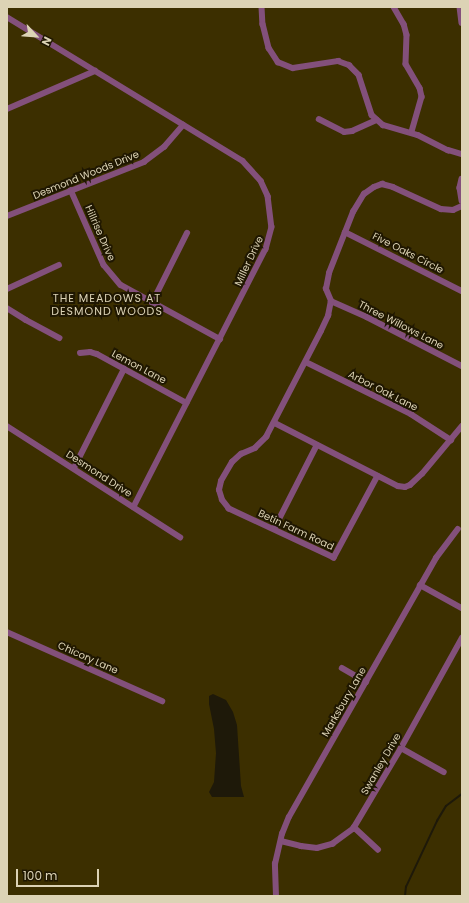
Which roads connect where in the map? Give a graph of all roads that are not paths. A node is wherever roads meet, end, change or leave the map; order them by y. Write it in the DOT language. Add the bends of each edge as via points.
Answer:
graph roads {
  1 [pos="262,7"];
  2 [pos="394,7"];
  3 [pos="460,7"];
  4 [pos="7,18"];
  5 [pos="462,23"];
  6 [pos="94,71"];
  7 [pos="7,109"];
  8 [pos="319,119"];
  9 [pos="377,120"];
  10 [pos="183,125"];
  11 [pos="412,133"];
  12 [pos="462,154"];
  13 [pos="462,179"];
  14 [pos="71,190"];
  15 [pos="462,202"];
  16 [pos="462,206"];
  17 [pos="7,216"];
  18 [pos="345,232"];
  19 [pos="187,233"];
  20 [pos="60,265"];
  21 [pos="7,289"];
  22 [pos="462,291"];
  23 [pos="331,301"];
  24 [pos="152,303"];
  25 [pos="7,308"];
  26 [pos="60,338"];
  27 [pos="220,339"];
  28 [pos="80,353"];
  29 [pos="306,362"];
  30 [pos="462,366"];
  31 [pos="124,369"];
  32 [pos="188,403"];
  33 [pos="275,423"];
  34 [pos="7,426"];
  35 [pos="462,426"];
  36 [pos="451,440"];
  37 [pos="317,445"];
  38 [pos="74,468"];
  39 [pos="378,476"];
  40 [pos="134,507"];
  41 [pos="458,528"];
  42 [pos="274,529"];
  43 [pos="180,537"];
  44 [pos="420,585"];
  45 [pos="462,608"];
  46 [pos="7,632"];
  47 [pos="462,638"];
  48 [pos="342,668"];
  49 [pos="366,682"];
  50 [pos="162,701"];
  51 [pos="401,748"];
  52 [pos="444,772"];
  53 [pos="354,827"];
  54 [pos="280,841"];
  55 [pos="378,849"];
  56 [pos="276,896"];
  1 -- 9 [label="street" via="269,48 278,62 293,68 338,60 349,65 358,73 369,110"];
  2 -- 11 [label="street" via="404,24 406,64 420,88 422,97"];
  3 -- 5 [label="street"];
  4 -- 6 [label="street, Miller Drive"];
  6 -- 7 [label="street"];
  6 -- 10 [label="street, Miller Drive"];
  8 -- 9 [label="street" via="344,132"];
  9 -- 11 [label="street" via="390,129"];
  10 -- 14 [label="street, Desmond Woods Drive" via="156,155 144,162"];
  10 -- 27 [label="street, Miller Drive" via="228,151 253,170 266,191 272,212 272,227 266,249"];
  11 -- 12 [label="street"];
  13 -- 15 [label="street"];
  14 -- 17 [label="street, Desmond Woods Drive"];
  14 -- 24 [label="street, Hillrise Drive" via="104,265 121,285"];
  16 -- 18 [label="street" via="453,210 441,209 382,184 362,196"];
  18 -- 22 [label="street, Five Oaks Circle"];
  18 -- 23 [label="street" via="327,280 326,289"];
  19 -- 24 [label="street"];
  20 -- 21 [label="street"];
  23 -- 29 [label="street, Betin Farm Road" via="328,316"];
  23 -- 30 [label="street, Three Willows Lane"];
  24 -- 27 [label="street, Hillrise Drive"];
  25 -- 26 [label="street"];
  27 -- 32 [label="street, Miller Drive"];
  28 -- 31 [label="street, Lemon Lane" via="90,352"];
  29 -- 33 [label="street, Betin Farm Road"];
  29 -- 36 [label="street, Arbor Oak Lane" via="411,414"];
  31 -- 32 [label="street, Lemon Lane"];
  31 -- 38 [label="street"];
  32 -- 40 [label="street, Miller Drive"];
  33 -- 37 [label="street"];
  33 -- 42 [label="street, Betin Farm Road" via="260,444 232,462 219,490 222,500 230,508"];
  34 -- 38 [label="street, Desmond Drive"];
  35 -- 36 [label="street"];
  36 -- 39 [label="street" via="410,485 398,486"];
  37 -- 39 [label="street"];
  37 -- 42 [label="street"];
  38 -- 40 [label="street, Desmond Drive"];
  39 -- 42 [label="street, Betin Farm Road" via="334,558"];
  40 -- 43 [label="street, Desmond Drive"];
  41 -- 44 [label="street, Marksbury Lane"];
  44 -- 45 [label="street"];
  44 -- 49 [label="street, Marksbury Lane"];
  46 -- 50 [label="street, Chicory Lane"];
  47 -- 51 [label="street, Swanley Drive"];
  48 -- 49 [label="street"];
  49 -- 54 [label="street, Marksbury Lane" via="289,817"];
  51 -- 52 [label="street"];
  51 -- 53 [label="street, Swanley Drive"];
  53 -- 54 [label="street, Swanley Drive" via="332,844 317,848"];
  53 -- 55 [label="street"];
  54 -- 56 [label="street, Marksbury Lane" via="275,864"];
}
